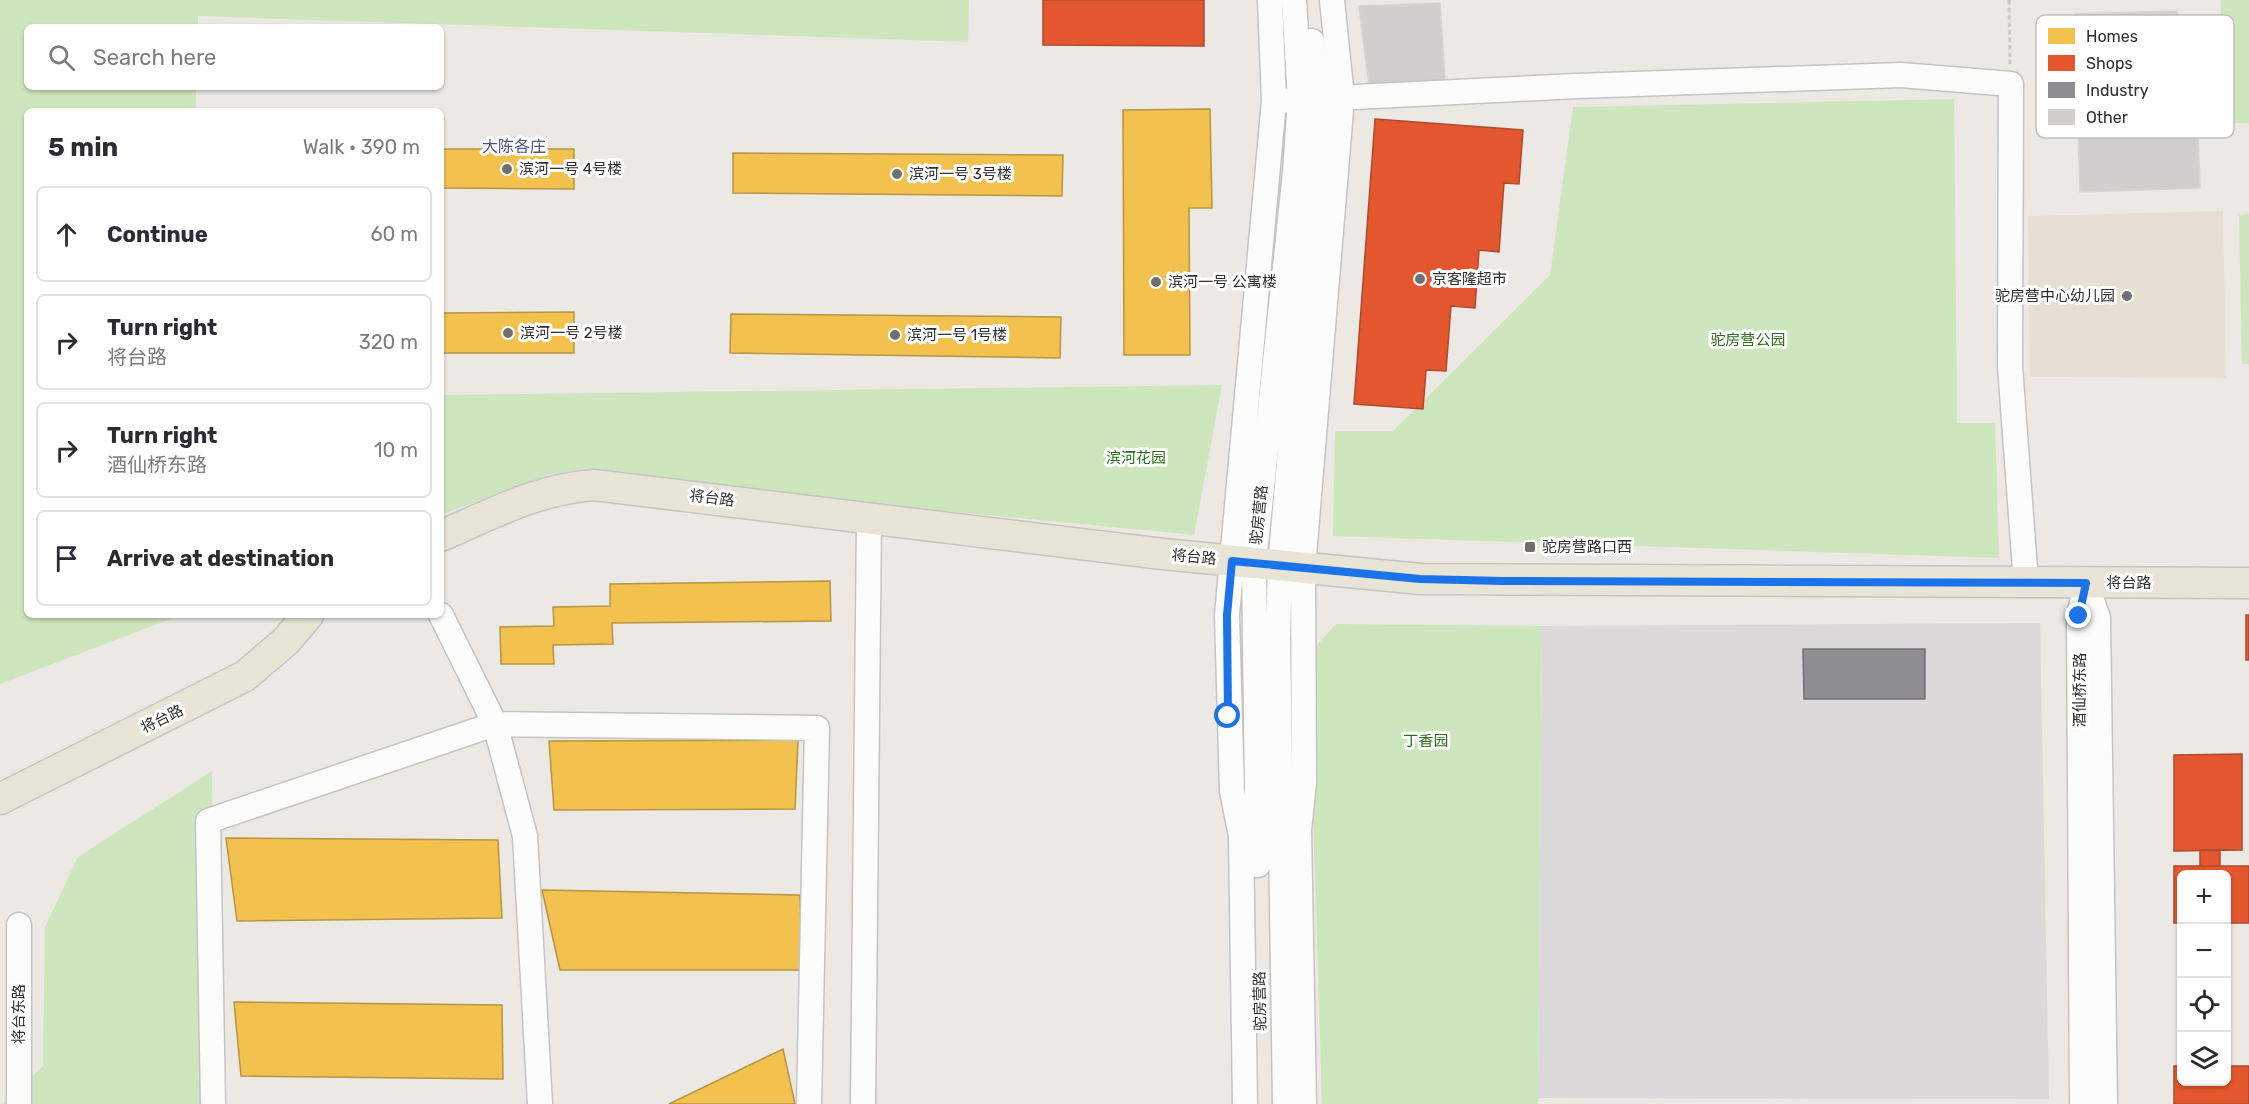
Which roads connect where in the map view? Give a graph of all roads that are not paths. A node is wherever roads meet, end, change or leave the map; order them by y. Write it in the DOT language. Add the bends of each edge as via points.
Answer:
graph roads {
  1 [pos="1270,0"];
  2 [pos="1294,0"];
  3 [pos="1308,0"];
  4 [pos="1332,0"];
  5 [pos="1342,98"];
  6 [pos="1309,100"];
  7 [pos="1274,101"];
  8 [pos="869,517"];
  9 [pos="444,535"];
  10 [pos="1267,565"];
  11 [pos="2026,583"];
  12 [pos="2086,583"];
  13 [pos="2249,583"];
  14 [pos="305,618"];
  15 [pos="442,618"];
  16 [pos="495,724"];
  17 [pos="0,799"];
  18 [pos="18,925"];
  19 [pos="18,1104"];
  20 [pos="213,1104"];
  21 [pos="540,1104"];
  22 [pos="808,1104"];
  23 [pos="863,1104"];
  24 [pos="1245,1104"];
  25 [pos="1261,1104"];
  26 [pos="1285,1104"];
  27 [pos="1304,1104"];
  28 [pos="2082,1104"];
  29 [pos="2105,1104"];
  1 -- 7 [label="street"];
  2 -- 6 [label="street, 驼房营路"];
  3 -- 6 [label="street, 驼房营路"];
  4 -- 5 [label="street"];
  5 -- 6 [label="street"];
  5 -- 10 [label="street"];
  5 -- 11 [label="street" via="1901,75 2011,84 2010,366"];
  6 -- 7 [label="street"];
  6 -- 10 [label="street, 驼房营路" via="1295,172"];
  7 -- 10 [label="street"];
  8 -- 9 [label="main road, 将台路" via="594,485 543,493"];
  8 -- 10 [label="main road, 将台路"];
  8 -- 23 [label="street"];
  10 -- 11 [label="main road, 将台路" via="1420,579 1503,581"];
  10 -- 24 [label="street" via="1227,615 1232,791 1241,836"];
  10 -- 25 [label="street, 驼房营路"];
  10 -- 26 [label="street, 驼房营路" via="1278,640"];
  10 -- 27 [label="street" via="1304,783 1299,830"];
  11 -- 12 [label="main road, 将台路"];
  12 -- 13 [label="main road, 将台路"];
  12 -- 28 [label="street, 酒仙桥东路" via="2079,616"];
  12 -- 29 [label="street, 酒仙桥东路" via="2098,618"];
  14 -- 17 [label="main road, 将台路" via="286,641 245,676"];
  15 -- 16 [label="street"];
  16 -- 20 [label="street" via="208,821"];
  16 -- 21 [label="street" via="525,836"];
  16 -- 22 [label="street" via="817,728"];
  18 -- 19 [label="street, 将台东路"];
}
